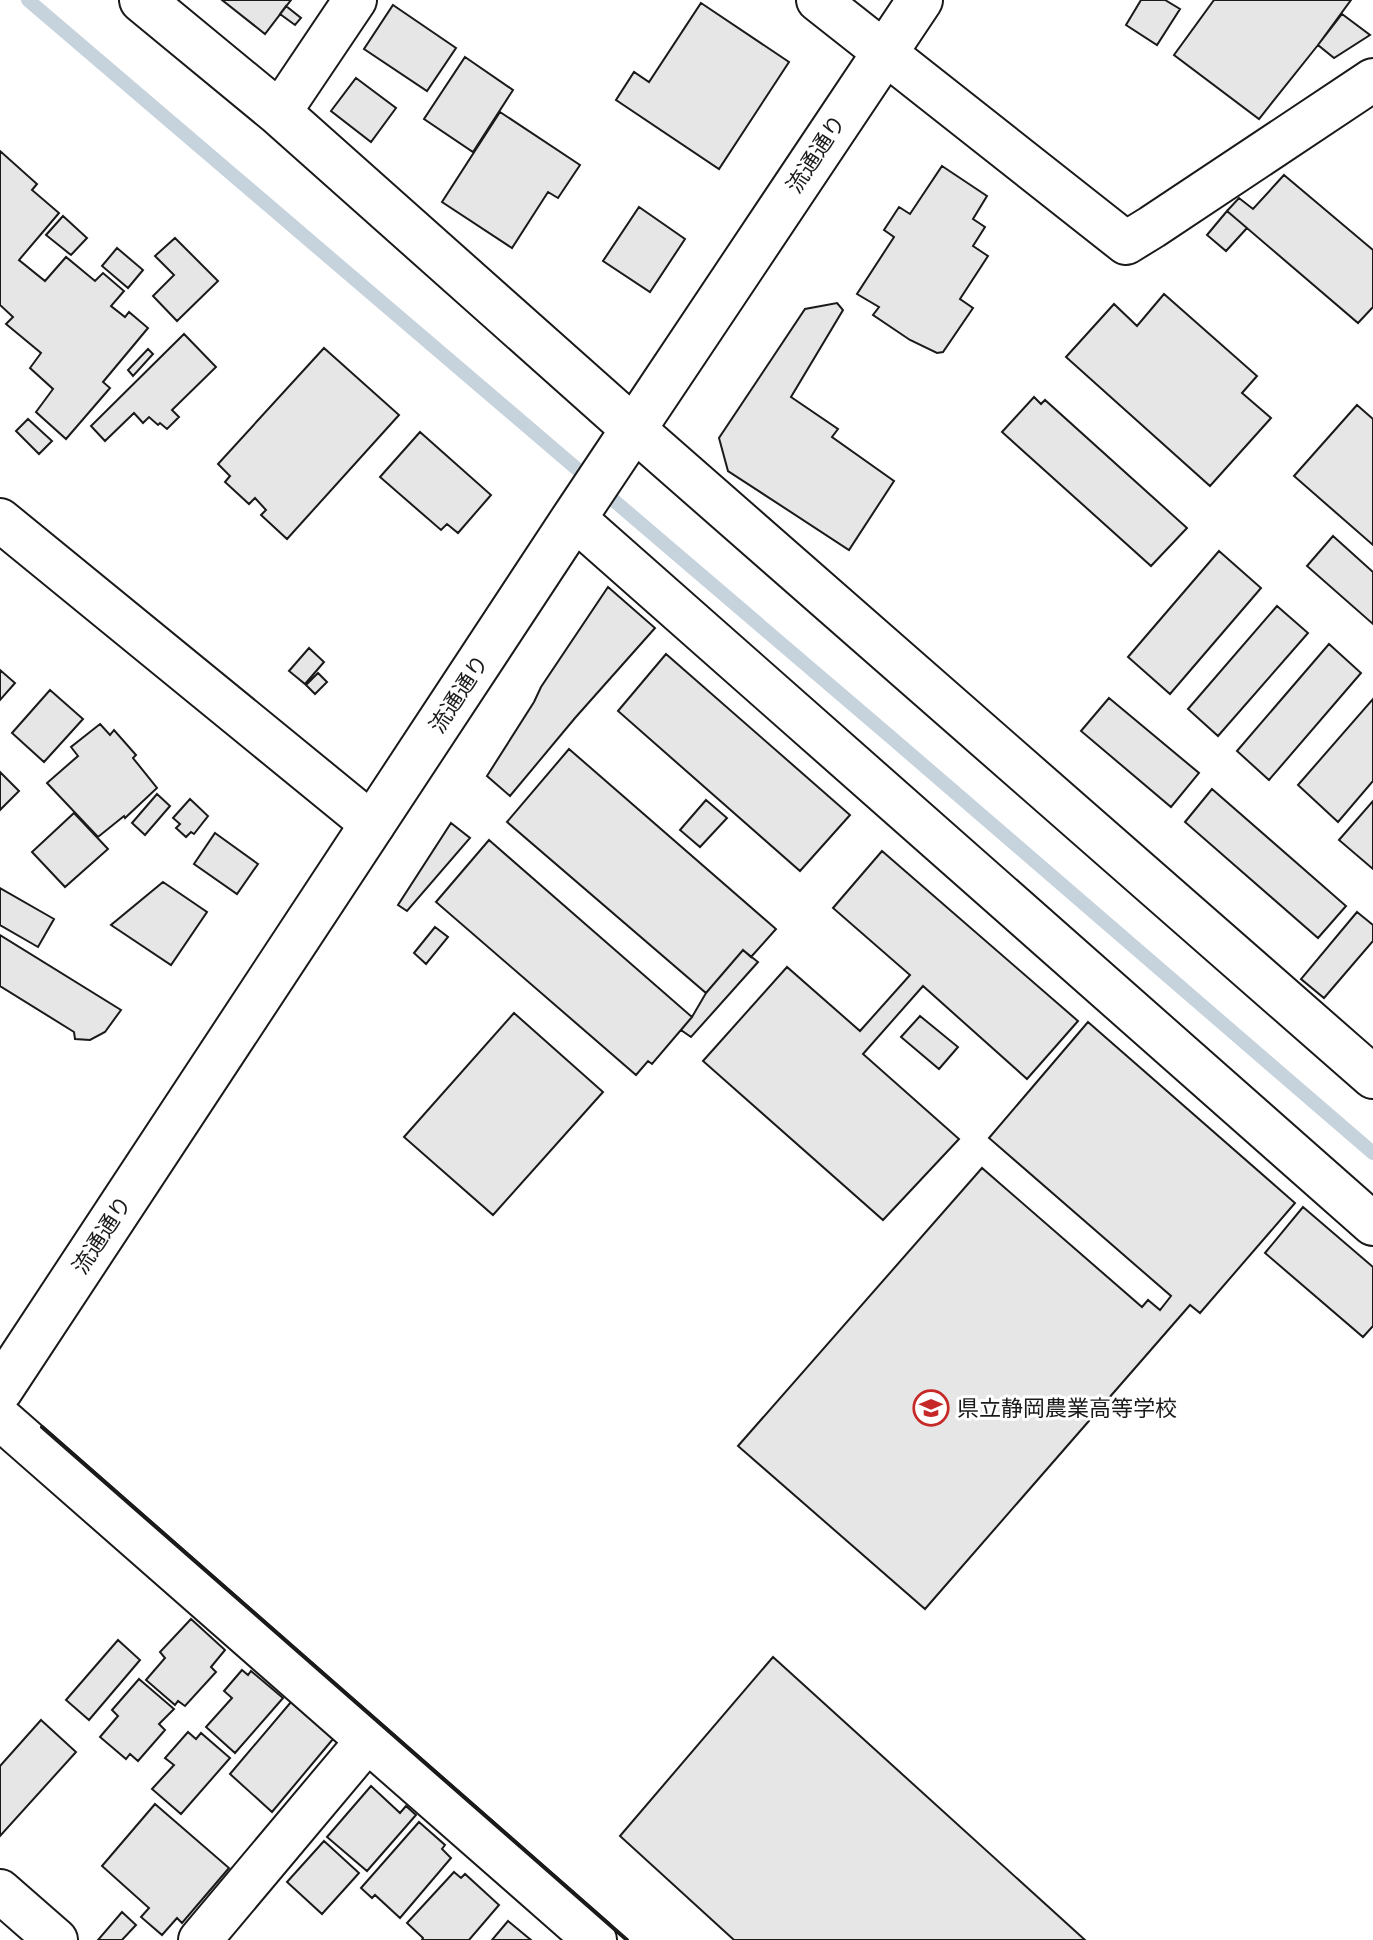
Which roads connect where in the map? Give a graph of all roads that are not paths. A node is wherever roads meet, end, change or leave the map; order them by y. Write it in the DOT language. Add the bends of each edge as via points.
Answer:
graph roads {
  1 [pos="142,0"];
  2 [pos="355,0"];
  3 [pos="818,0"];
  4 [pos="920,0"];
  5 [pos="884,51"];
  6 [pos="1373,80"];
  7 [pos="279,113"];
  8 [pos="628,440"];
  9 [pos="574,518"];
  10 [pos="0,520"];
  11 [pos="373,825"];
  12 [pos="1373,1077"];
  13 [pos="1373,1224"];
  14 [pos="0,1390"];
  15 [pos="0,1418"];
  16 [pos="367,1741"];
  17 [pos="0,1891"];
  18 [pos="56,1940"];
  19 [pos="200,1940"];
  20 [pos="595,1940"];
  1 -- 7 [label="main road"];
  2 -- 7 [label="street"];
  3 -- 5 [label="street"];
  4 -- 5 [label="main road, 流通通り"];
  5 -- 6 [label="street" via="1126,243"];
  5 -- 8 [label="main road, 流通通り"];
  7 -- 8 [label="main road"];
  8 -- 9 [label="main road, 流通通り"];
  8 -- 12 [label="street"];
  9 -- 11 [label="main road, 流通通り"];
  9 -- 13 [label="street"];
  10 -- 11 [label="street"];
  11 -- 14 [label="main road, 流通通り"];
  15 -- 16 [label="street"];
  16 -- 19 [label="street"];
  16 -- 20 [label="street"];
  17 -- 18 [label="street"];
}
